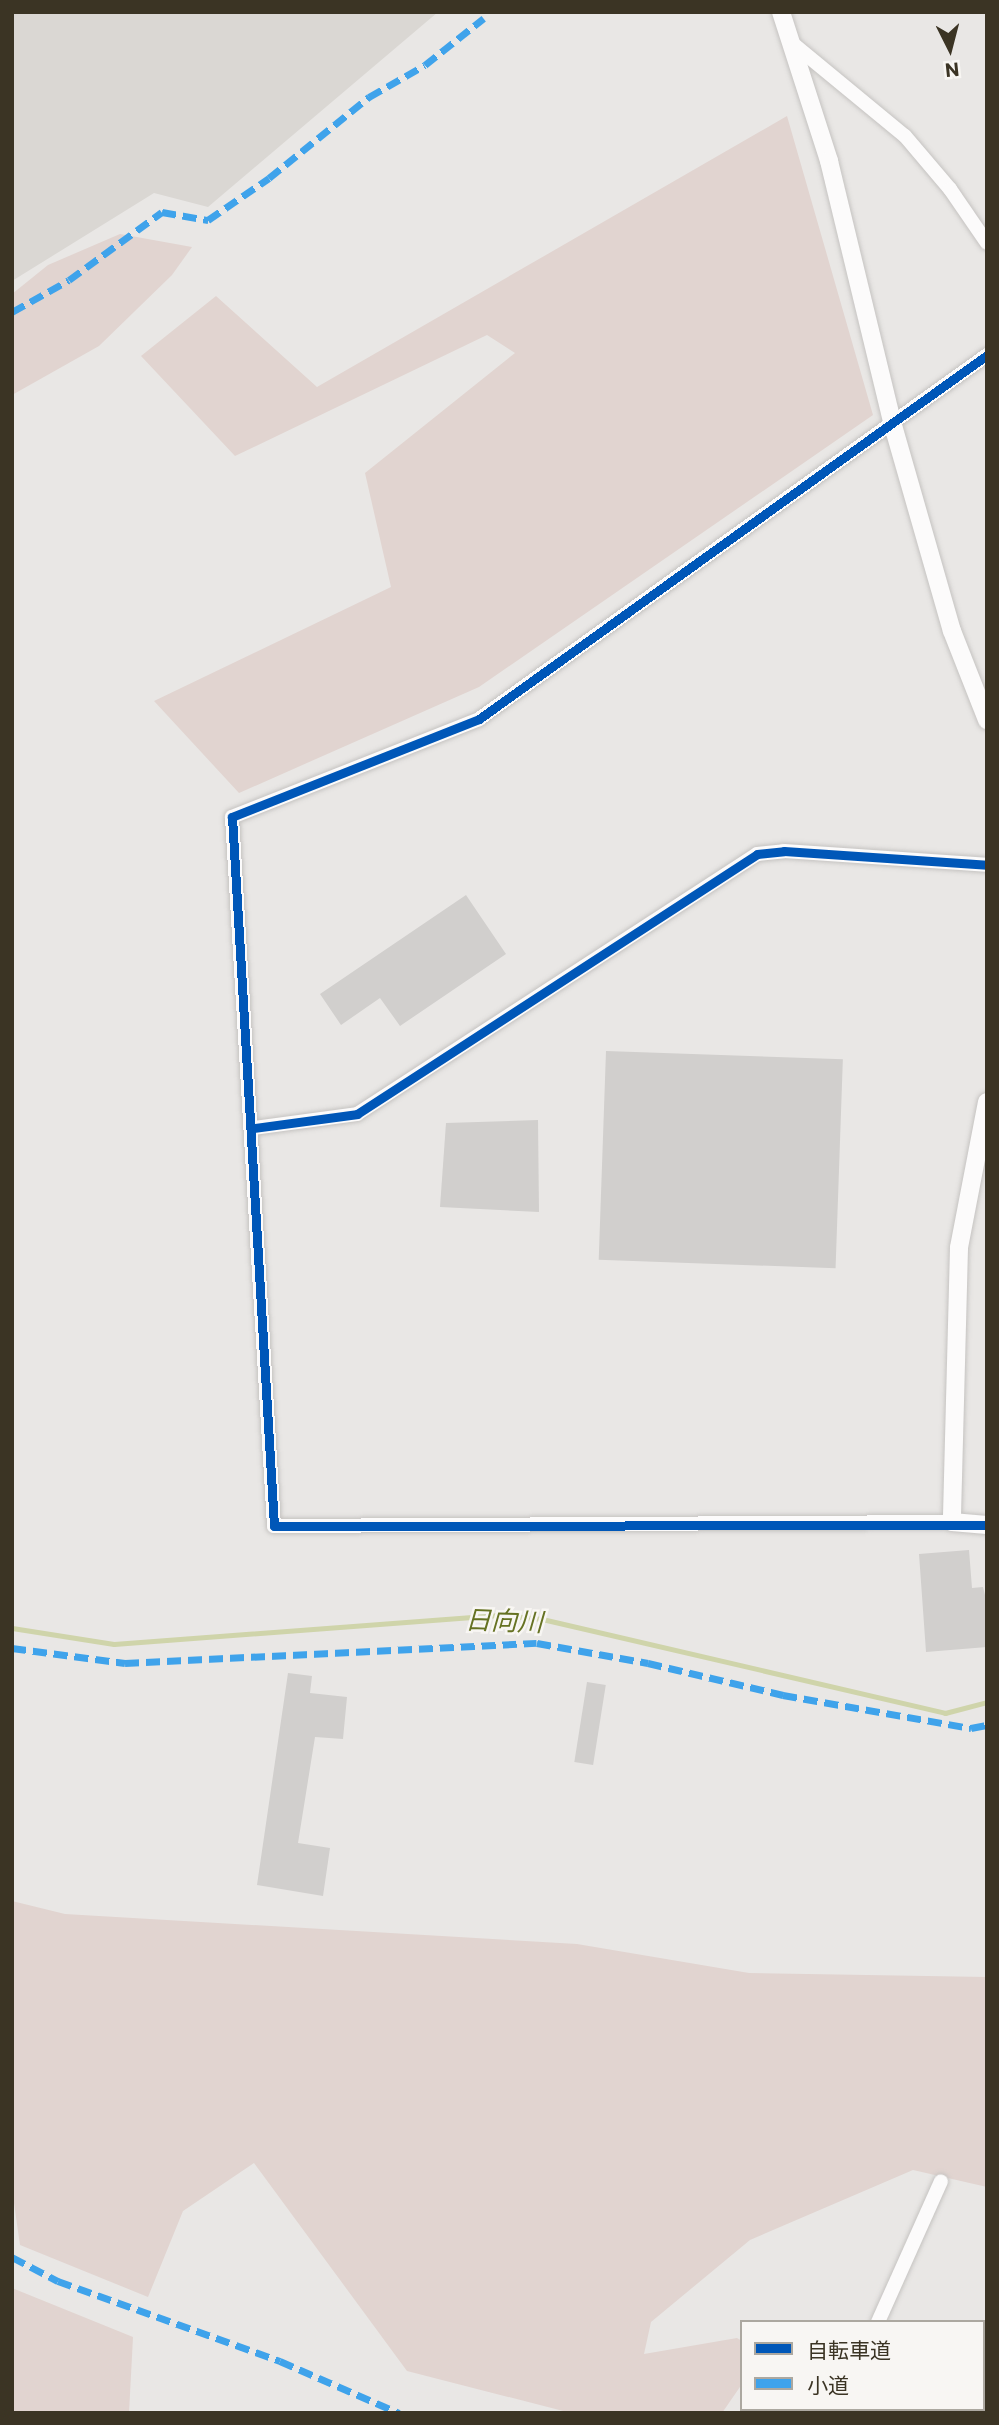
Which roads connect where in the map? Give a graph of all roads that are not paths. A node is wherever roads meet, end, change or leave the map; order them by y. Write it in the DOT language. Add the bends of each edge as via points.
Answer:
graph roads {
  1 [pos="781,12"];
  2 [pos="790,42"];
  3 [pos="987,243"];
  4 [pos="987,355"];
  5 [pos="892,422"];
  6 [pos="987,720"];
  7 [pos="987,865"];
  8 [pos="987,1102"];
  9 [pos="254,1128"];
  10 [pos="952,1522"];
  11 [pos="987,1525"];
  12 [pos="941,2181"];
  13 [pos="879,2320"];
  1 -- 2 [label="street"];
  2 -- 3 [label="street" via="905,136"];
  2 -- 5 [label="street" via="830,160"];
  4 -- 5 [label="street"];
  5 -- 6 [label="street" via="952,631"];
  5 -- 9 [label="street" via="479,719 232,817"];
  7 -- 9 [label="street" via="784,850 757,854 357,1114"];
  8 -- 10 [label="street" via="959,1248"];
  9 -- 10 [label="street" via="274,1525"];
  10 -- 11 [label="street"];
  12 -- 13 [label="street"];
}
